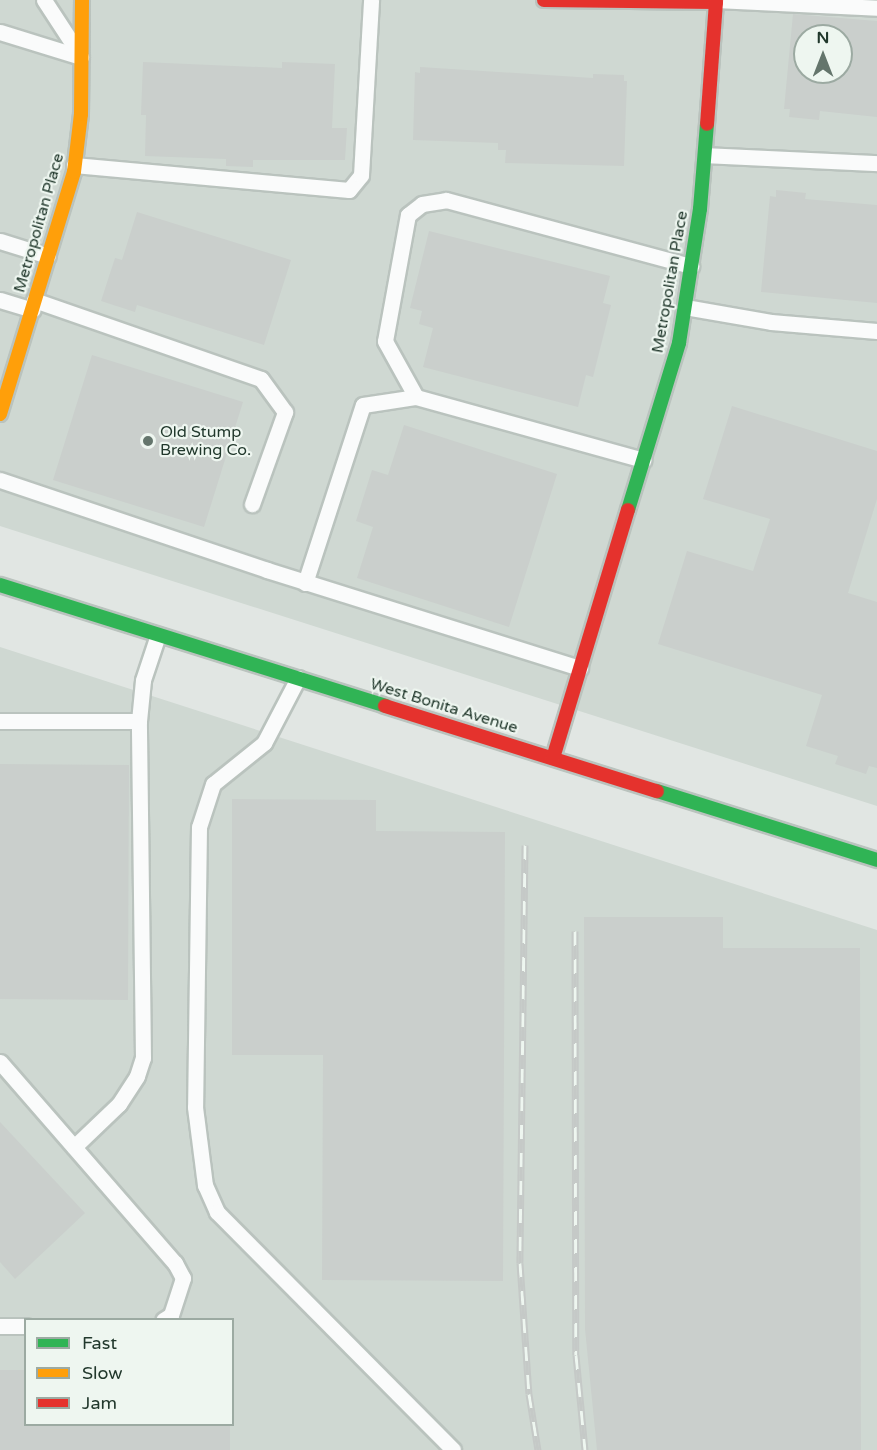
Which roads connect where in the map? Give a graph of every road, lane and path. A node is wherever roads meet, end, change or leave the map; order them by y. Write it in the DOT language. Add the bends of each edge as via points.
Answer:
graph roads {
  1 [pos="44,0"];
  2 [pos="82,0"];
  3 [pos="371,0"];
  4 [pos="544,0"];
  5 [pos="716,1"];
  6 [pos="877,8"];
  7 [pos="0,32"];
  8 [pos="81,57"];
  9 [pos="705,155"];
  10 [pos="877,163"];
  11 [pos="74,165"];
  12 [pos="0,241"];
  13 [pos="48,256"];
  14 [pos="691,266"];
  15 [pos="0,300"];
  16 [pos="33,305"];
  17 [pos="685,307"];
  18 [pos="877,331"];
  19 [pos="416,397"];
  20 [pos="0,414"];
  21 [pos="644,460"];
  22 [pos="0,480"];
  23 [pos="252,504"];
  24 [pos="305,583"];
  25 [pos="0,585"];
  26 [pos="158,634"];
  27 [pos="580,668"];
  28 [pos="298,678"];
  29 [pos="0,721"];
  30 [pos="139,721"];
  31 [pos="553,758"];
  32 [pos="877,860"];
  33 [pos="0,1062"];
  34 [pos="74,1147"];
  35 [pos="166,1318"];
  36 [pos="0,1326"];
  37 [pos="24,1326"];
  38 [pos="453,1450"];
  1 -- 8 [label="lane"];
  2 -- 8 [label="street, Metropolitan Place"];
  3 -- 11 [label="lane" via="361,175 349,190"];
  4 -- 5 [label="street"];
  5 -- 6 [label="lane"];
  5 -- 9 [label="street, Metropolitan Place"];
  7 -- 8 [label="lane"];
  8 -- 11 [label="street, Metropolitan Place" via="81,114"];
  9 -- 10 [label="lane"];
  9 -- 14 [label="street, Metropolitan Place"];
  11 -- 13 [label="street, Metropolitan Place"];
  12 -- 13 [label="lane"];
  13 -- 16 [label="street, Metropolitan Place"];
  14 -- 17 [label="street, Metropolitan Place"];
  14 -- 19 [label="lane" via="446,200 422,204 408,214 385,341"];
  15 -- 16 [label="lane"];
  16 -- 20 [label="street, Metropolitan Place"];
  16 -- 23 [label="lane" via="261,379 285,412"];
  17 -- 18 [label="lane" via="771,322"];
  17 -- 21 [label="street, Metropolitan Place" via="679,343"];
  19 -- 21 [label="lane"];
  19 -- 24 [label="lane" via="363,405"];
  21 -- 27 [label="street, Metropolitan Place"];
  22 -- 24 [label="lane"];
  24 -- 27 [label="lane"];
  25 -- 26 [label="street, West Bonita Avenue"];
  26 -- 28 [label="street, West Bonita Avenue"];
  26 -- 30 [label="lane" via="143,680"];
  27 -- 31 [label="street, Metropolitan Place"];
  28 -- 31 [label="street, West Bonita Avenue"];
  28 -- 38 [label="lane" via="264,743 213,784 199,827 195,1107 205,1185 217,1212"];
  29 -- 30 [label="lane"];
  30 -- 34 [label="lane" via="143,1058 137,1076 119,1104"];
  31 -- 32 [label="street, West Bonita Avenue"];
  33 -- 34 [label="lane"];
  34 -- 35 [label="lane" via="183,1278 171,1315"];
  36 -- 37 [label="lane"];
}
